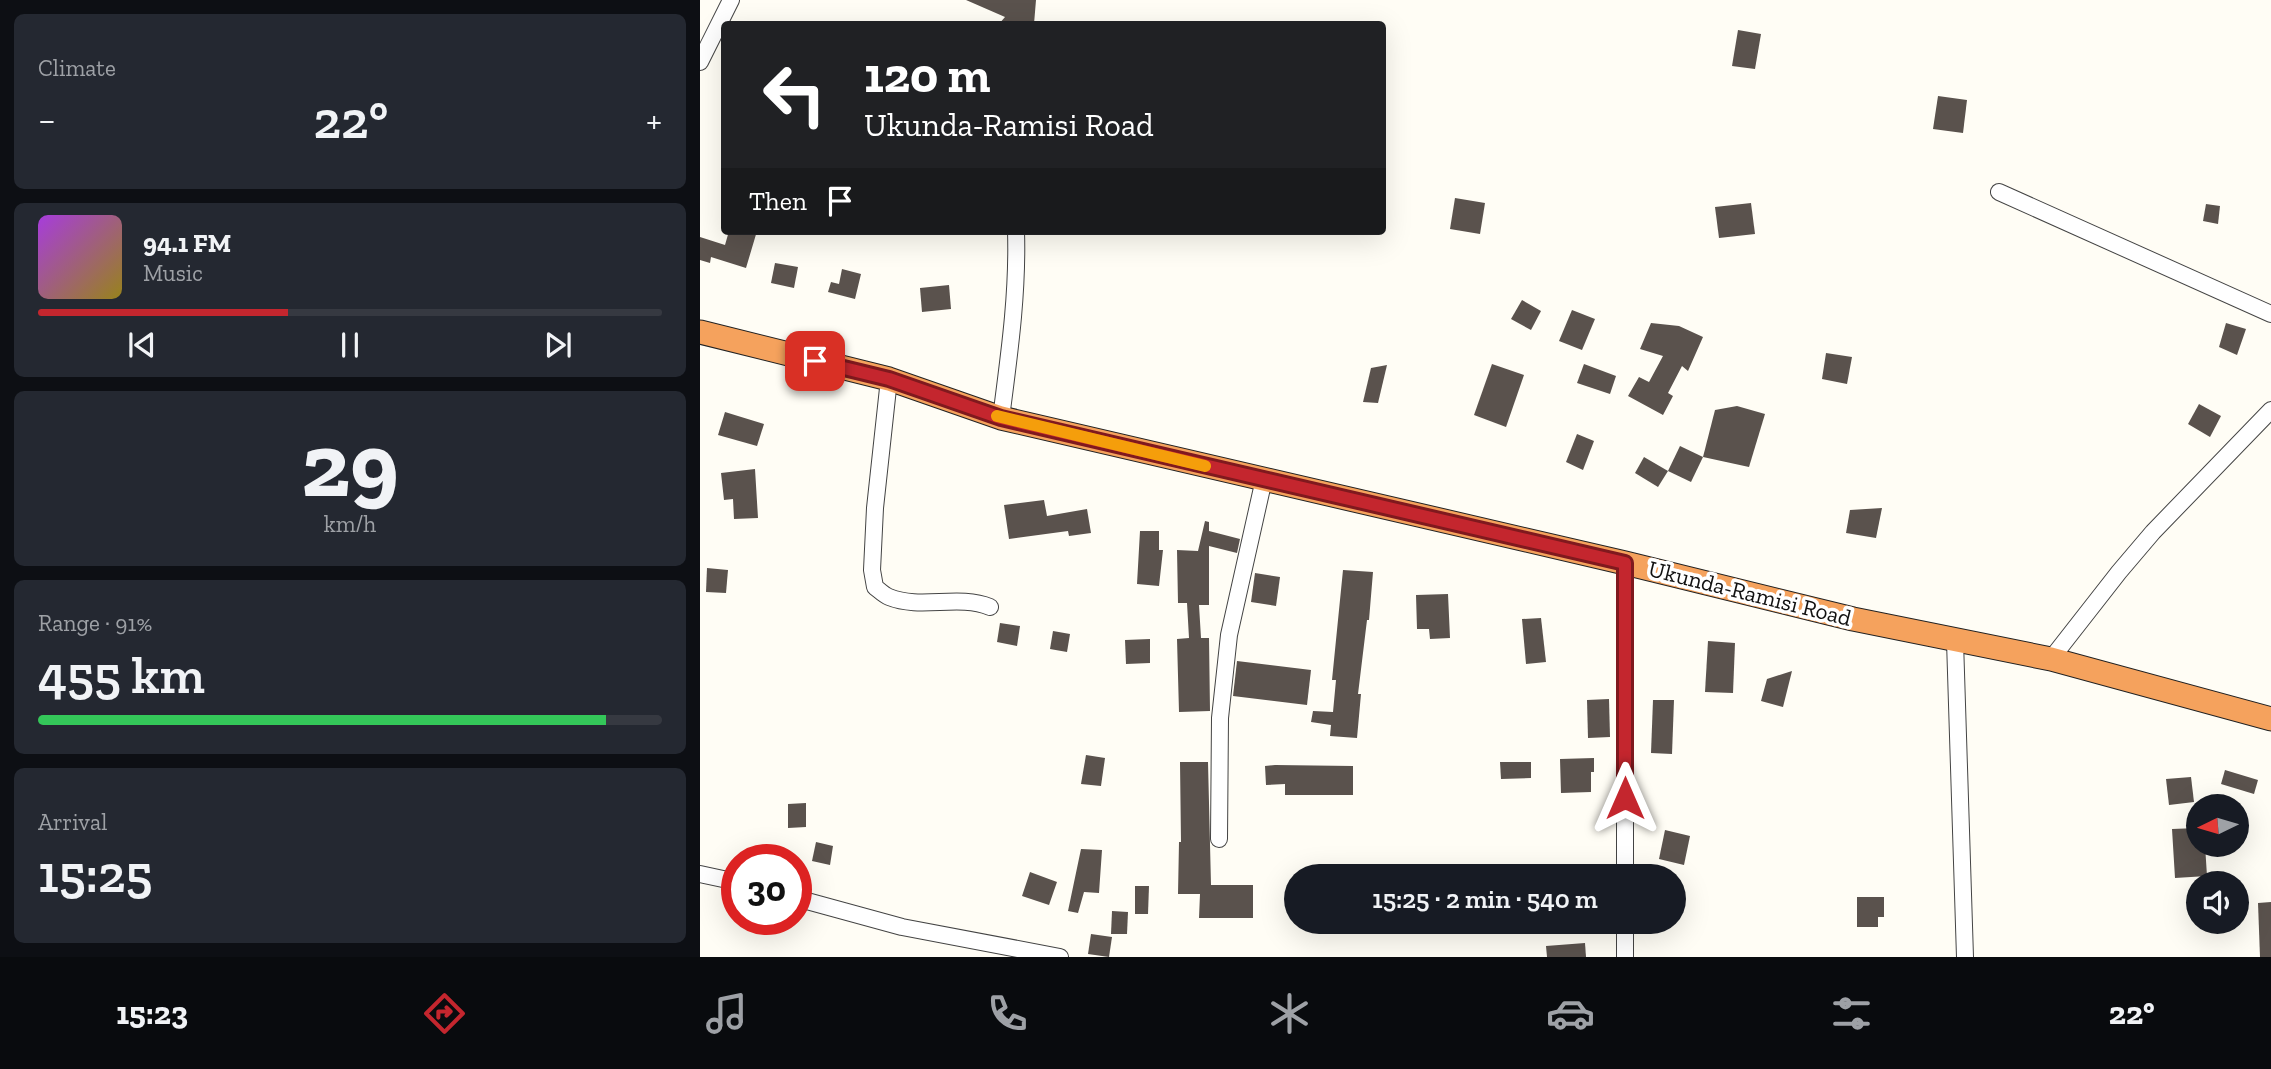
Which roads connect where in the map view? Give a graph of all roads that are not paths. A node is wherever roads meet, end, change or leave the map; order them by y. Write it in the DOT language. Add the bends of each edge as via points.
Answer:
graph roads {
  1 [pos="732,0"];
  2 [pos="721,21"];
  3 [pos="721,21"];
  4 [pos="700,62"];
  5 [pos="2000,192"];
  6 [pos="1016,235"];
  7 [pos="2271,314"];
  8 [pos="700,332"];
  9 [pos="889,379"];
  10 [pos="2271,410"];
  11 [pos="1001,418"];
  12 [pos="1264,479"];
  13 [pos="1625,563"];
  14 [pos="990,607"];
  15 [pos="1955,640"];
  16 [pos="2051,659"];
  17 [pos="2271,719"];
  18 [pos="1219,839"];
  19 [pos="1625,864"];
  20 [pos="700,874"];
  21 [pos="721,879"];
  22 [pos="812,902"];
  23 [pos="1625,934"];
  24 [pos="1060,957"];
  25 [pos="1625,957"];
  26 [pos="1965,957"];
  1 -- 3 [label="street"];
  2 -- 4 [label="street"];
  5 -- 7 [label="street"];
  6 -- 11 [label="street" via="1012,328"];
  8 -- 9 [label="highway, Ukunda-Ramisi Road"];
  9 -- 11 [label="highway, Ukunda-Ramisi Road"];
  9 -- 14 [label="street" via="875,508 875,587 889,597 978,602"];
  10 -- 16 [label="street" via="2147,539"];
  11 -- 12 [label="highway, Ukunda-Ramisi Road"];
  12 -- 13 [label="highway, Ukunda-Ramisi Road"];
  12 -- 18 [label="street" via="1229,635 1220,718"];
  13 -- 15 [label="highway, Ukunda-Ramisi Road"];
  13 -- 19 [label="street"];
  15 -- 16 [label="highway, Ukunda-Ramisi Road"];
  15 -- 26 [label="street"];
  16 -- 17 [label="highway, Ukunda-Ramisi Road"];
  20 -- 21 [label="street"];
  22 -- 24 [label="street" via="902,926"];
  23 -- 25 [label="street"];
}
